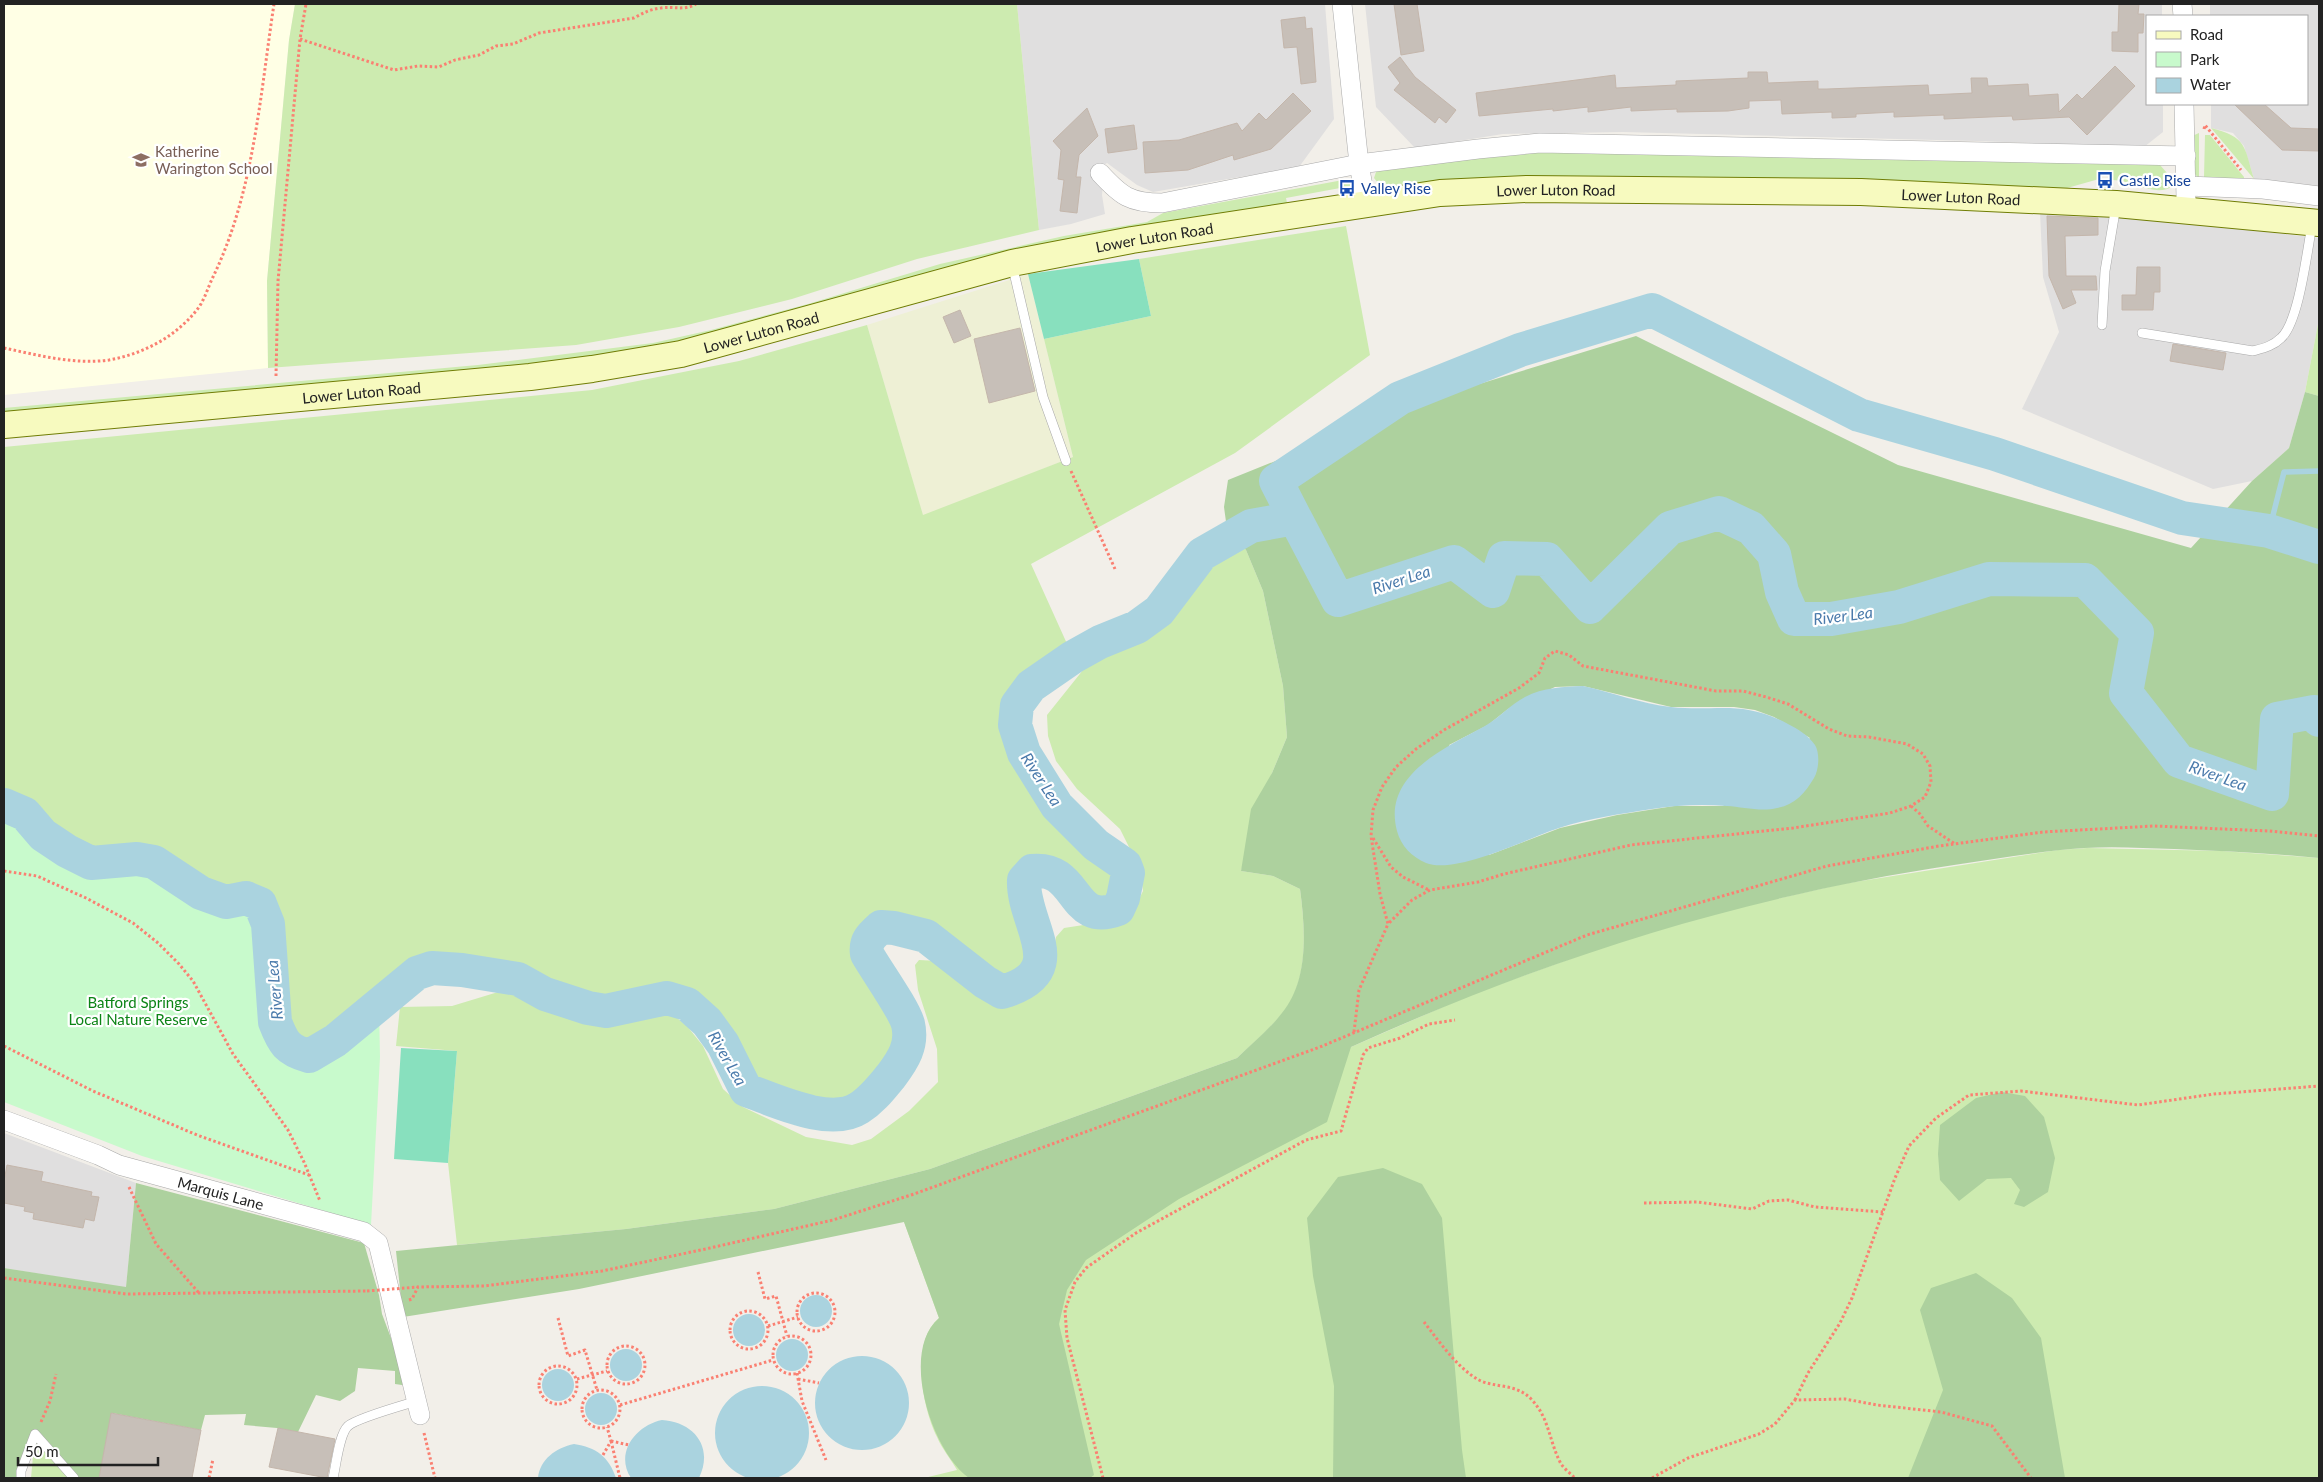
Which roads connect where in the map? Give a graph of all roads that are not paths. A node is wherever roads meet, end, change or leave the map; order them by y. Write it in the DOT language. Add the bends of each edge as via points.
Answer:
graph roads {
  1 [pos="1342,4"];
  2 [pos="2184,105"];
  3 [pos="2186,156"];
  4 [pos="1359,164"];
  5 [pos="1100,173"];
  6 [pos="2319,196"];
  7 [pos="2186,198"];
  8 [pos="1366,203"];
  9 [pos="2116,204"];
  10 [pos="2316,223"];
  11 [pos="1012,263"];
  12 [pos="2102,325"];
  13 [pos="2142,334"];
  14 [pos="4,425"];
  15 [pos="1066,461"];
  16 [pos="4,1120"];
  17 [pos="419,1408"];
  18 [pos="21,1478"];
  19 [pos="74,1478"];
  20 [pos="333,1478"];
  1 -- 4 [label="street"];
  2 -- 3 [label="street"];
  3 -- 4 [label="street" via="1540,143"];
  3 -- 7 [label="street"];
  4 -- 5 [label="street" via="1162,203 1133,200 1118,192"];
  4 -- 8 [label="street"];
  6 -- 7 [label="street, Lower Luton Road" via="2248,188"];
  7 -- 9 [label="main road, Lower Luton Road"];
  7 -- 10 [label="main road, Lower Luton Road"];
  8 -- 9 [label="main road, Lower Luton Road" via="1440,193 1537,189 1861,192"];
  8 -- 11 [label="main road, Lower Luton Road" via="1132,240"];
  9 -- 12 [label="lane" via="2105,271"];
  10 -- 13 [label="lane" via="2294,320 2283,337 2268,348 2253,351"];
  11 -- 14 [label="main road, Lower Luton Road" via="681,354 592,369"];
  11 -- 15 [label="lane" via="1043,397"];
  16 -- 17 [label="street, Marquis Lane" via="120,1166 364,1232 378,1243"];
  17 -- 20 [label="lane" via="383,1411 348,1426"];
  18 -- 19 [label="lane" via="35,1434"];
}
